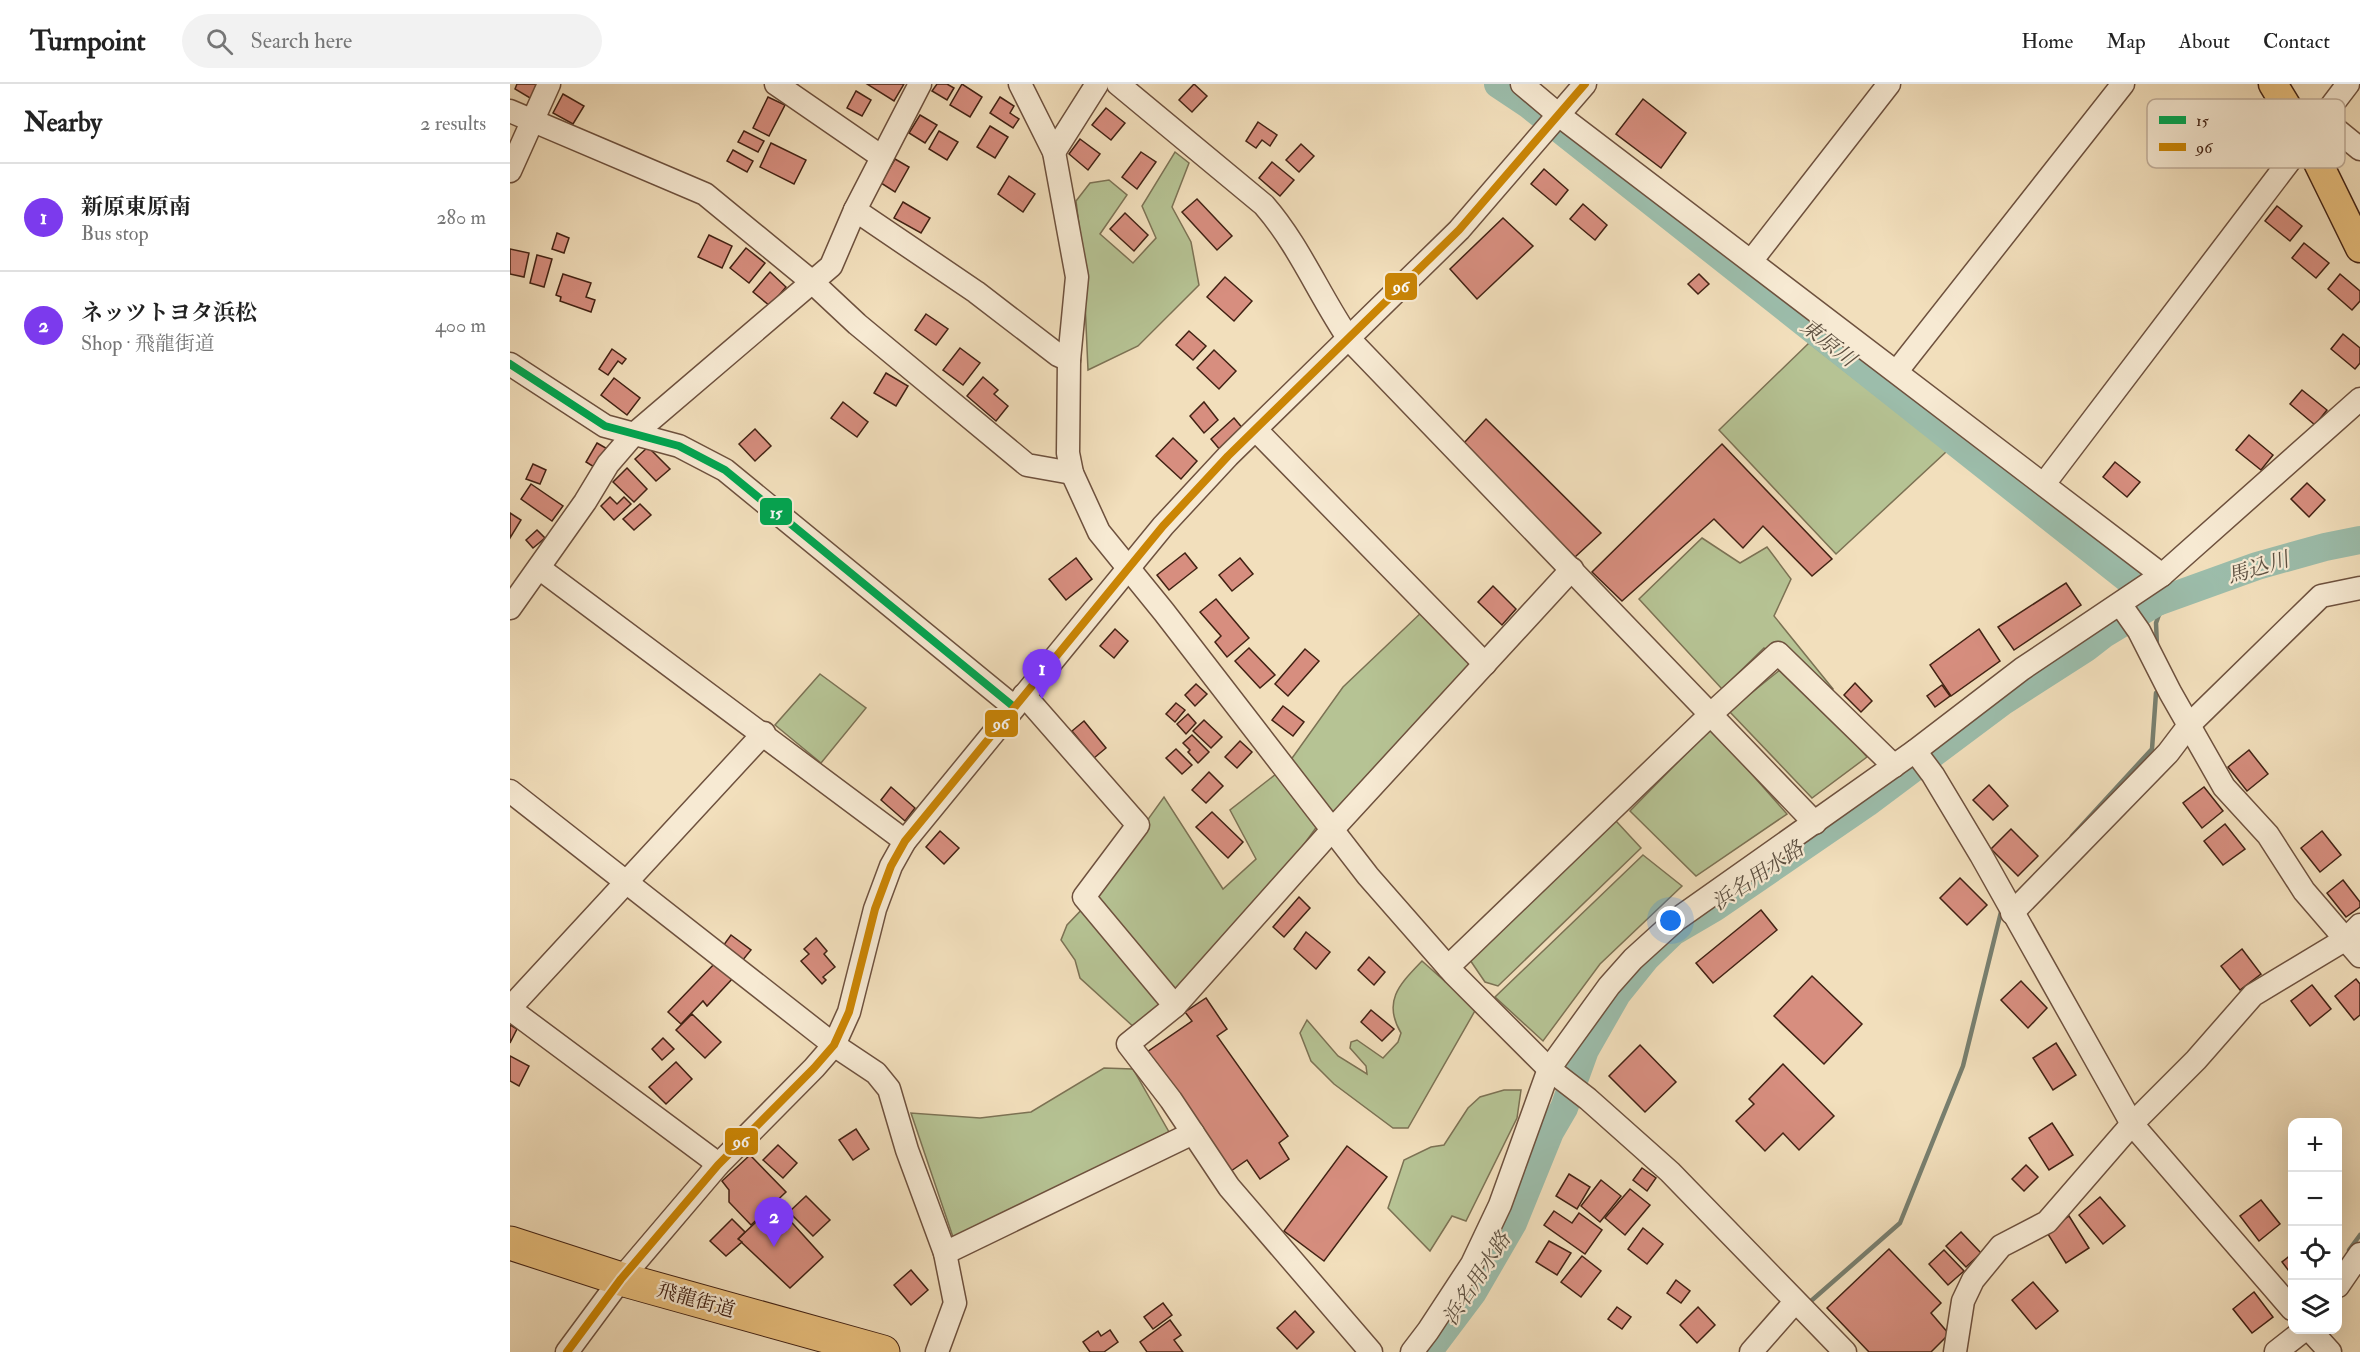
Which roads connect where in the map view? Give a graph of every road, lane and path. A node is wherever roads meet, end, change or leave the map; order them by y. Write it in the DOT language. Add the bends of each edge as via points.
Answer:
graph roads {
  1 [pos="549,84"];
  2 [pos="776,84"];
  3 [pos="920,84"];
  4 [pos="1020,84"];
  5 [pos="1097,84"];
  6 [pos="1118,84"];
  7 [pos="1522,84"];
  8 [pos="1585,84"];
  9 [pos="1889,84"];
  10 [pos="2122,84"];
  11 [pos="2273,84"];
  12 [pos="2348,84"];
  13 [pos="2287,99"];
  14 [pos="2336,99"];
  15 [pos="510,111"];
  16 [pos="1560,116"];
  17 [pos="533,122"];
  18 [pos="2345,142"];
  19 [pos="2360,149"];
  20 [pos="1054,152"];
  21 [pos="882,157"];
  22 [pos="2284,168"];
  23 [pos="2329,168"];
  24 [pos="510,171"];
  25 [pos="855,210"];
  26 [pos="2360,248"];
  27 [pos="1752,260"];
  28 [pos="811,281"];
  29 [pos="1349,339"];
  30 [pos="1069,360"];
  31 [pos="510,364"];
  32 [pos="1896,371"];
  33 [pos="2360,399"];
  34 [pos="1256,430"];
  35 [pos="633,435"];
  36 [pos="1072,473"];
  37 [pos="2044,484"];
  38 [pos="539,568"];
  39 [pos="1127,568"];
  40 [pos="1572,570"];
  41 [pos="2162,575"];
  42 [pos="2360,588"];
  43 [pos="510,608"];
  44 [pos="2129,616"];
  45 [pos="1485,664"];
  46 [pos="1019,701"];
  47 [pos="1711,714"];
  48 [pos="2190,724"];
  49 [pos="764,733"];
  50 [pos="1923,762"];
  51 [pos="1894,766"];
  52 [pos="510,791"];
  53 [pos="1815,823"];
  54 [pos="1332,830"];
  55 [pos="906,840"];
  56 [pos="626,882"];
  57 [pos="2012,913"];
  58 [pos="2355,940"];
  59 [pos="1448,967"];
  60 [pos="1175,1006"];
  61 [pos="510,1008"];
  62 [pos="834,1045"];
  63 [pos="1555,1074"];
  64 [pos="2132,1124"];
  65 [pos="1193,1132"];
  66 [pos="718,1166"];
  67 [pos="510,1243"];
  68 [pos="945,1254"];
  69 [pos="2360,1254"];
  70 [pos="510,1263"];
  71 [pos="2341,1280"];
  72 [pos="615,1287"];
  73 [pos="1795,1302"];
  74 [pos="2288,1304"];
  75 [pos="2298,1334"];
  76 [pos="2314,1334"];
  77 [pos="567,1352"];
  78 [pos="808,1352"];
  79 [pos="883,1352"];
  80 [pos="937,1352"];
  81 [pos="1371,1352"];
  82 [pos="1412,1352"];
  83 [pos="1751,1352"];
  84 [pos="1845,1352"];
  85 [pos="1955,1352"];
  86 [pos="2276,1352"];
  87 [pos="2330,1352"];
  1 -- 17 [label="street"];
  2 -- 21 [label="street"];
  3 -- 21 [label="street"];
  4 -- 20 [label="street"];
  5 -- 20 [label="street"];
  6 -- 29 [label="street" via="1264,205 1284,228"];
  7 -- 16 [label="street"];
  8 -- 16 [label="street"];
  9 -- 27 [label="street"];
  10 -- 32 [label="street"];
  11 -- 13 [label="main road"];
  12 -- 14 [label="street"];
  15 -- 17 [label="street"];
  16 -- 27 [label="street"];
  16 -- 29 [label="street" via="1459,230"];
  17 -- 24 [label="street"];
  17 -- 28 [label="street" via="705,194"];
  18 -- 19 [label="street"];
  20 -- 30 [label="street" via="1077,277"];
  21 -- 25 [label="street"];
  22 -- 37 [label="street"];
  23 -- 26 [label="main road"];
  25 -- 28 [label="street" via="831,266"];
  25 -- 30 [label="street"];
  27 -- 32 [label="street"];
  28 -- 35 [label="street"];
  28 -- 36 [label="street" via="1027,465"];
  29 -- 34 [label="street"];
  29 -- 40 [label="street"];
  30 -- 36 [label="street" via="1067,421"];
  31 -- 35 [label="street" via="605,426"];
  32 -- 37 [label="street"];
  33 -- 41 [label="street"];
  34 -- 39 [label="street"];
  34 -- 45 [label="street"];
  35 -- 38 [label="street" via="608,464"];
  35 -- 46 [label="street" via="679,446 725,470"];
  36 -- 39 [label="street" via="1099,532"];
  37 -- 41 [label="street"];
  38 -- 43 [label="street"];
  38 -- 49 [label="street"];
  39 -- 46 [label="street"];
  39 -- 54 [label="street"];
  40 -- 45 [label="street"];
  40 -- 47 [label="street"];
  41 -- 44 [label="street"];
  42 -- 48 [label="street" via="2321,596"];
  44 -- 48 [label="street"];
  44 -- 50 [label="street" via="2022,669"];
  45 -- 54 [label="street"];
  46 -- 55 [label="street"];
  46 -- 60 [label="street" via="1138,825 1084,897"];
  47 -- 51 [label="street" via="1778,653"];
  47 -- 53 [label="street"];
  47 -- 59 [label="street"];
  48 -- 57 [label="street" via="2168,753"];
  48 -- 58 [label="street" via="2223,787 2268,835 2304,891"];
  49 -- 55 [label="street"];
  49 -- 56 [label="street"];
  50 -- 51 [label="street"];
  50 -- 57 [label="street"];
  51 -- 53 [label="street"];
  52 -- 56 [label="street"];
  53 -- 63 [label="street" via="1676,920 1633,959 1610,986"];
  54 -- 59 [label="street"];
  54 -- 60 [label="street"];
  55 -- 62 [label="street" via="891,866 875,909 849,1012"];
  56 -- 61 [label="street"];
  56 -- 62 [label="street"];
  57 -- 64 [label="street"];
  58 -- 64 [label="street" via="2253,995"];
  59 -- 63 [label="street"];
  60 -- 65 [label="street" via="1128,1044"];
  61 -- 66 [label="street"];
  62 -- 66 [label="street"];
  62 -- 68 [label="street" via="876,1073 889,1089"];
  63 -- 73 [label="street" via="1670,1172"];
  63 -- 82 [label="street" via="1472,1264"];
  64 -- 74 [label="street"];
  64 -- 85 [label="street" via="2047,1222 2001,1246 1972,1280 1963,1301"];
  65 -- 68 [label="street"];
  65 -- 81 [label="street" via="1229,1187"];
  66 -- 72 [label="street"];
  67 -- 72 [label="highway, 飛龍街道"];
  68 -- 80 [label="street" via="955,1303"];
  69 -- 71 [label="street"];
  70 -- 72 [label="highway, 飛龍街道"];
  72 -- 77 [label="street"];
  72 -- 78 [label="highway, 飛龍街道"];
  72 -- 79 [label="highway, 飛龍街道"];
  73 -- 83 [label="street"];
  73 -- 84 [label="street"];
  75 -- 86 [label="street"];
  76 -- 87 [label="street"];
}
